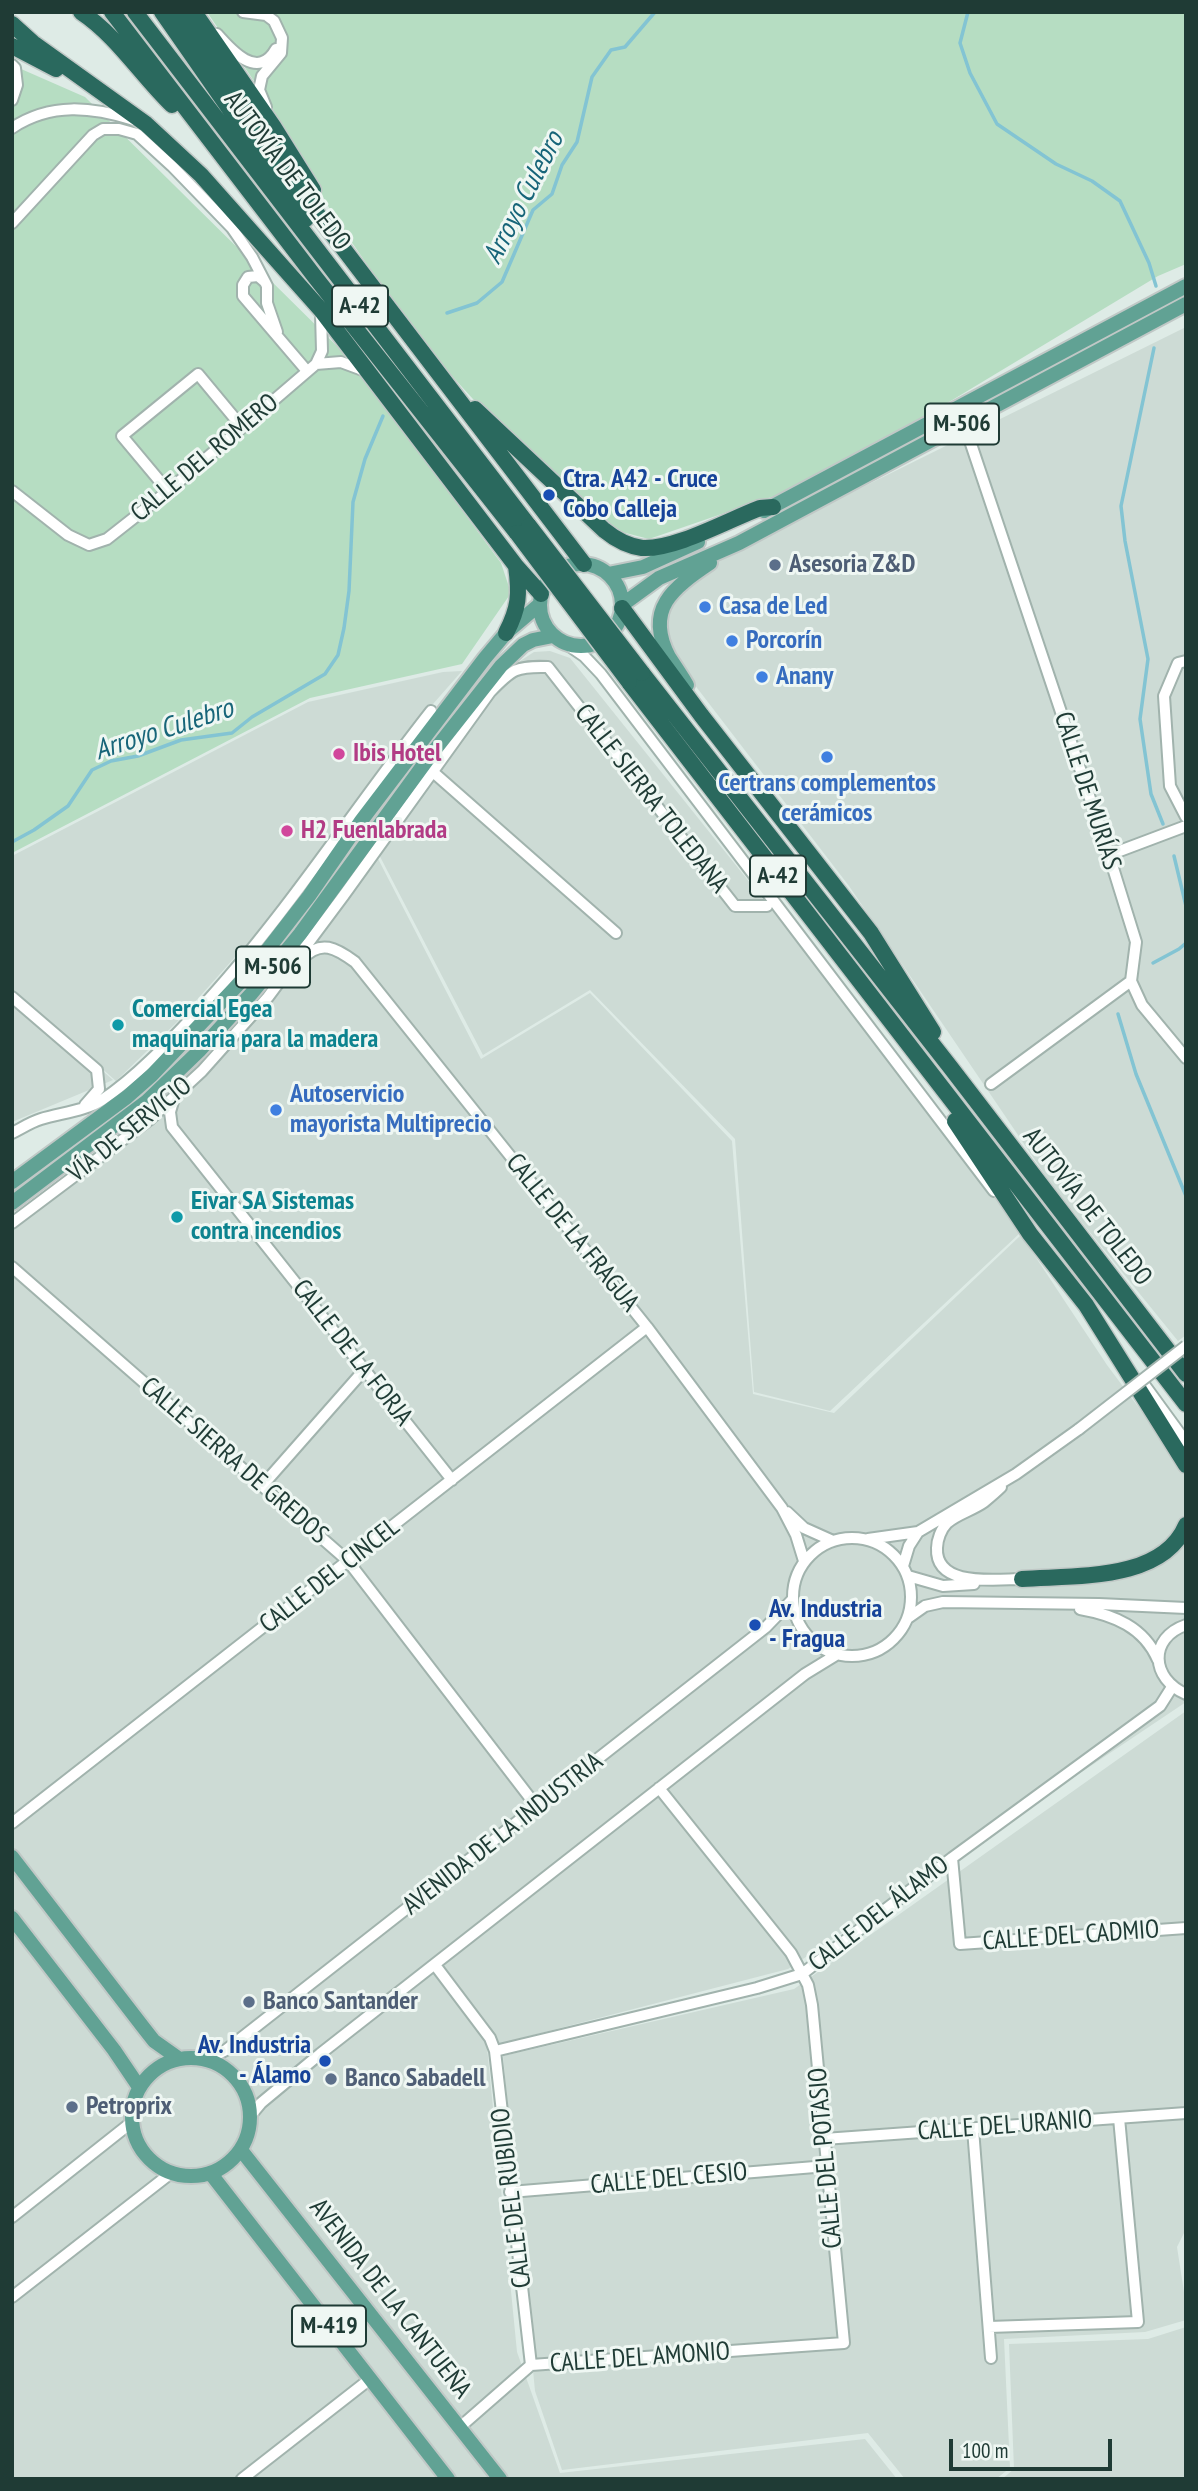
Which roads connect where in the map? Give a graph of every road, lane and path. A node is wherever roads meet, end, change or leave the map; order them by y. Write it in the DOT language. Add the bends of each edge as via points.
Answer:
graph roads {
  1 [pos="112,12"];
  2 [pos="135,12"];
  3 [pos="162,12"];
  4 [pos="181,12"];
  5 [pos="196,12"];
  6 [pos="243,12"];
  7 [pos="84,14"];
  8 [pos="12,24"];
  9 [pos="282,38"];
  10 [pos="12,46"];
  11 [pos="12,65"];
  12 [pos="192,86"];
  13 [pos="107,97"];
  14 [pos="12,100"];
  15 [pos="146,124"];
  16 [pos="273,126"];
  17 [pos="12,128"];
  18 [pos="205,135"];
  19 [pos="304,217"];
  20 [pos="13,220"];
  21 [pos="342,245"];
  22 [pos="265,282"];
  23 [pos="1186,286"];
  24 [pos="1186,304"];
  25 [pos="321,310"];
  26 [pos="276,332"];
  27 [pos="312,367"];
  28 [pos="368,372"];
  29 [pos="437,373"];
  30 [pos="242,427"];
  31 [pos="969,438"];
  32 [pos="12,491"];
  33 [pos="168,491"];
  34 [pos="773,507"];
  35 [pos="527,527"];
  36 [pos="739,543"];
  37 [pos="584,564"];
  38 [pos="516,566"];
  39 [pos="608,574"];
  40 [pos="541,599"];
  41 [pos="622,606"];
  42 [pos="506,634"];
  43 [pos="559,639"];
  44 [pos="1182,662"];
  45 [pos="548,667"];
  46 [pos="640,673"];
  47 [pos="488,688"];
  48 [pos="432,711"];
  49 [pos="701,715"];
  50 [pos="433,772"];
  51 [pos="1186,817"];
  52 [pos="1186,826"];
  53 [pos="1109,855"];
  54 [pos="767,906"];
  55 [pos="616,933"];
  56 [pos="1130,981"];
  57 [pos="12,997"];
  58 [pos="268,997"];
  59 [pos="1186,1058"];
  60 [pos="951,1068"];
  61 [pos="928,1070"];
  62 [pos="991,1084"];
  63 [pos="175,1096"];
  64 [pos="80,1108"];
  65 [pos="149,1120"];
  66 [pos="172,1126"];
  67 [pos="12,1133"];
  68 [pos="12,1182"];
  69 [pos="12,1203"];
  70 [pos="12,1223"];
  71 [pos="1030,1234"];
  72 [pos="12,1266"];
  73 [pos="1086,1305"];
  74 [pos="647,1326"];
  75 [pos="1186,1346"];
  76 [pos="365,1369"];
  77 [pos="1186,1374"];
  78 [pos="1186,1404"];
  79 [pos="1186,1442"];
  80 [pos="1186,1465"];
  81 [pos="1016,1474"];
  82 [pos="453,1480"];
  83 [pos="262,1486"];
  84 [pos="782,1508"];
  85 [pos="1186,1525"];
  86 [pos="918,1532"];
  87 [pos="867,1539"];
  88 [pos="833,1541"];
  89 [pos="348,1562"];
  90 [pos="804,1562"];
  91 [pos="906,1571"];
  92 [pos="1022,1579"];
  93 [pos="792,1600"];
  94 [pos="1053,1605"];
  95 [pos="1186,1608"];
  96 [pos="908,1618"];
  97 [pos="1186,1625"];
  98 [pos="836,1655"];
  99 [pos="1158,1660"];
  100 [pos="1172,1688"];
  101 [pos="1186,1694"];
  102 [pos="659,1788"];
  103 [pos="537,1807"];
  104 [pos="12,1823"];
  105 [pos="12,1857"];
  106 [pos="952,1858"];
  107 [pos="12,1918"];
  108 [pos="1186,1928"];
  109 [pos="435,1965"];
  110 [pos="802,1974"];
  111 [pos="495,2051"];
  112 [pos="178,2059"];
  113 [pos="208,2059"];
  114 [pos="139,2087"];
  115 [pos="1186,2113"];
  116 [pos="251,2115"];
  117 [pos="1119,2118"];
  118 [pos="132,2123"];
  119 [pos="973,2129"];
  120 [pos="824,2139"];
  121 [pos="241,2150"];
  122 [pos="827,2166"];
  123 [pos="171,2173"];
  124 [pos="211,2174"];
  125 [pos="510,2192"];
  126 [pos="12,2217"];
  127 [pos="12,2297"];
  128 [pos="989,2327"];
  129 [pos="844,2343"];
  130 [pos="991,2358"];
  131 [pos="531,2365"];
  132 [pos="370,2378"];
  133 [pos="460,2427"];
  134 [pos="242,2479"];
  135 [pos="449,2479"];
  136 [pos="500,2479"];
  1 -- 18 [label="highway, AUTOVÍA DE TOLEDO / A-42"];
  2 -- 12 [label="highway, AUTOVÍA DE TOLEDO / A-42"];
  3 -- 19 [label="highway"];
  4 -- 21 [label="highway"];
  5 -- 9 [label="street" via="246,61 260,62 272,55"];
  5 -- 16 [label="highway"];
  6 -- 9 [label="street" via="266,15"];
  7 -- 18 [label="highway"];
  8 -- 13 [label="highway"];
  9 -- 16 [label="street" via="281,53 262,76 259,90"];
  10 -- 13 [label="highway"];
  11 -- 14 [label="street" via="17,85"];
  12 -- 19 [label="highway" via="209,99"];
  12 -- 35 [label="highway, AUTOVÍA DE TOLEDO / A-42"];
  13 -- 15 [label="highway"];
  15 -- 17 [label="street" via="80,108 55,111"];
  15 -- 25 [label="highway" via="201,175"];
  16 -- 21 [label="highway"];
  18 -- 35 [label="highway, AUTOVÍA DE TOLEDO / A-42" via="315,277"];
  19 -- 35 [label="highway"];
  20 -- 22 [label="street" via="93,135 103,130 137,134 224,219"];
  21 -- 29 [label="highway"];
  22 -- 26 [label="street"];
  22 -- 26 [label="street" via="258,276 248,278 243,296"];
  23 -- 34 [label="main road, M-506"];
  24 -- 36 [label="main road, M-506"];
  25 -- 27 [label="street" via="322,351"];
  25 -- 28 [label="highway"];
  26 -- 27 [label="street"];
  27 -- 28 [label="street" via="341,362"];
  27 -- 30 [label="street, CALLE DEL ROMERO"];
  28 -- 38 [label="highway"];
  29 -- 34 [label="highway" via="604,530 624,543 657,547"];
  29 -- 37 [label="highway"];
  30 -- 33 [label="street, CALLE DEL ROMERO"];
  30 -- 33 [label="street" via="198,374 122,436"];
  31 -- 53 [label="street, CALLE DE MURÍAS"];
  32 -- 33 [label="street, CALLE DEL ROMERO" via="68,535 89,545 107,539"];
  34 -- 39 [label="main road, M-506" via="643,567"];
  35 -- 46 [label="highway, A-42, bridge"];
  35 -- 46 [label="highway"];
  36 -- 41 [label="main road, M-506" via="659,578"];
  36 -- 49 [label="main road" via="681,582 663,606 659,621 668,654"];
  37 -- 39 [label="main road"];
  37 -- 40 [label="main road, M-506" via="557,571"];
  38 -- 40 [label="highway"];
  38 -- 42 [label="highway" via="519,601"];
  39 -- 41 [label="main road" via="618,588"];
  40 -- 42 [label="main road, M-506"];
  40 -- 43 [label="main road" via="543,621"];
  41 -- 43 [label="main road, M-506" via="619,620 603,640 578,646"];
  41 -- 49 [label="highway"];
  42 -- 68 [label="main road, M-506" via="251,971 152,1075"];
  43 -- 47 [label="main road, M-506" via="523,645 500,666"];
  43 -- 71 [label="street" via="601,674 943,1127"];
  44 -- 51 [label="street" via="1164,696 1170,786"];
  45 -- 47 [label="street, VÍA DE SERVICIO" via="523,666"];
  45 -- 54 [label="street, CALLE SIERRA TOLEDANA" via="735,906"];
  46 -- 60 [label="highway, A-42"];
  46 -- 61 [label="highway, A-42"];
  47 -- 50 [label="street, VÍA DE SERVICIO"];
  47 -- 69 [label="main road, M-506" via="414,776 300,934 199,1051 147,1101"];
  48 -- 64 [label="street, VÍA DE SERVICIO" via="225,982 139,1070 102,1100"];
  49 -- 60 [label="highway" via="871,933"];
  50 -- 55 [label="street"];
  50 -- 58 [label="street, VÍA DE SERVICIO"];
  52 -- 53 [label="street"];
  53 -- 56 [label="street, CALLE DE MURÍAS" via="1136,942"];
  56 -- 59 [label="street" via="1142,1005"];
  56 -- 62 [label="street"];
  57 -- 64 [label="street" via="97,1070 99,1089"];
  58 -- 63 [label="street, VÍA DE SERVICIO"];
  58 -- 74 [label="street, CALLE DE LA FRAGUA" via="310,951 325,946 355,962"];
  60 -- 77 [label="highway, AUTOVÍA DE TOLEDO / A-42"];
  61 -- 71 [label="highway" via="951,1115"];
  61 -- 78 [label="highway, A-42"];
  63 -- 65 [label="street, VÍA DE SERVICIO"];
  63 -- 66 [label="street"];
  64 -- 67 [label="street, VÍA DE SERVICIO"];
  65 -- 66 [label="street"];
  65 -- 70 [label="street, VÍA DE SERVICIO"];
  66 -- 76 [label="street, CALLE DE LA FORJA"];
  71 -- 73 [label="highway"];
  72 -- 83 [label="street, CALLE SIERRA DE GREDOS"];
  73 -- 79 [label="street"];
  73 -- 80 [label="highway"];
  74 -- 82 [label="street, CALLE DEL CINCEL"];
  74 -- 84 [label="street, CALLE DE LA FRAGUA"];
  75 -- 81 [label="street, bridge"];
  76 -- 82 [label="street, CALLE DE LA FORJA"];
  76 -- 83 [label="street"];
  81 -- 86 [label="street"];
  81 -- 92 [label="street" via="984,1502 946,1524 937,1548 938,1560 952,1575"];
  82 -- 89 [label="street, CALLE DEL CINCEL"];
  83 -- 89 [label="street, CALLE SIERRA DE GREDOS"];
  84 -- 88 [label="street, CALLE DE LA FRAGUA" via="804,1528"];
  84 -- 90 [label="street, CALLE DE LA FRAGUA"];
  85 -- 92 [label="highway" via="1175,1544 1143,1565 1122,1571"];
  86 -- 87 [label="street"];
  86 -- 91 [label="street" via="909,1546"];
  87 -- 88 [label="street"];
  87 -- 91 [label="street" via="887,1549"];
  88 -- 90 [label="street"];
  89 -- 103 [label="street, CALLE SIERRA DE GREDOS"];
  89 -- 104 [label="street, CALLE DEL CINCEL"];
  90 -- 93 [label="street"];
  91 -- 92 [label="street" via="943,1586"];
  91 -- 96 [label="street" via="912,1592"];
  93 -- 98 [label="street" via="805,1635"];
  93 -- 103 [label="street, AVENIDA DE LA INDUSTRIA" via="766,1627"];
  94 -- 95 [label="street"];
  94 -- 96 [label="street" via="943,1602 925,1606"];
  94 -- 99 [label="street" via="1101,1613 1128,1624 1152,1645"];
  96 -- 98 [label="street" via="892,1643 872,1654"];
  97 -- 99 [label="street" via="1170,1633"];
  98 -- 102 [label="street"];
  99 -- 100 [label="street"];
  100 -- 101 [label="street"];
  100 -- 106 [label="street, CALLE DEL ÁLAMO" via="1160,1706"];
  102 -- 109 [label="street"];
  102 -- 110 [label="street, CALLE DEL POTASIO" via="791,1953"];
  103 -- 113 [label="street, AVENIDA DE LA INDUSTRIA" via="226,2050"];
  105 -- 112 [label="main road" via="143,2027"];
  106 -- 108 [label="street, CALLE DEL CADMIO" via="960,1944"];
  106 -- 110 [label="street, CALLE DEL ÁLAMO"];
  107 -- 114 [label="main road"];
  109 -- 111 [label="street, CALLE DEL RUBIDIO"];
  109 -- 116 [label="street" via="286,2081"];
  110 -- 111 [label="street, CALLE DEL ÁLAMO"];
  110 -- 120 [label="street, CALLE DEL POTASIO" via="812,2005"];
  111 -- 125 [label="street, CALLE DEL RUBIDIO"];
  112 -- 113 [label="main road"];
  112 -- 114 [label="main road" via="156,2069"];
  113 -- 116 [label="main road" via="238,2080"];
  114 -- 118 [label="main road"];
  115 -- 117 [label="street, CALLE DEL URANIO"];
  116 -- 121 [label="main road"];
  117 -- 119 [label="street, CALLE DEL URANIO"];
  117 -- 128 [label="street" via="1138,2322"];
  118 -- 123 [label="main road" via="138,2144 152,2162"];
  118 -- 126 [label="street"];
  119 -- 120 [label="street, CALLE DEL URANIO"];
  119 -- 128 [label="street"];
  120 -- 122 [label="street, CALLE DEL POTASIO"];
  121 -- 124 [label="main road"];
  121 -- 133 [label="main road, AVENIDA DE LA CANTUEÑA / M-419"];
  122 -- 125 [label="street, CALLE DEL CESIO"];
  122 -- 129 [label="street, CALLE DEL POTASIO"];
  123 -- 124 [label="main road"];
  123 -- 127 [label="street"];
  124 -- 132 [label="main road, M-419"];
  125 -- 131 [label="street, CALLE DEL RUBIDIO"];
  128 -- 130 [label="street"];
  129 -- 131 [label="street, CALLE DEL AMONIO"];
  131 -- 133 [label="street, CALLE DEL AMONIO"];
  132 -- 134 [label="street"];
  132 -- 135 [label="main road, M-419"];
  133 -- 136 [label="main road, AVENIDA DE LA CANTUEÑA / M-419"];
}
